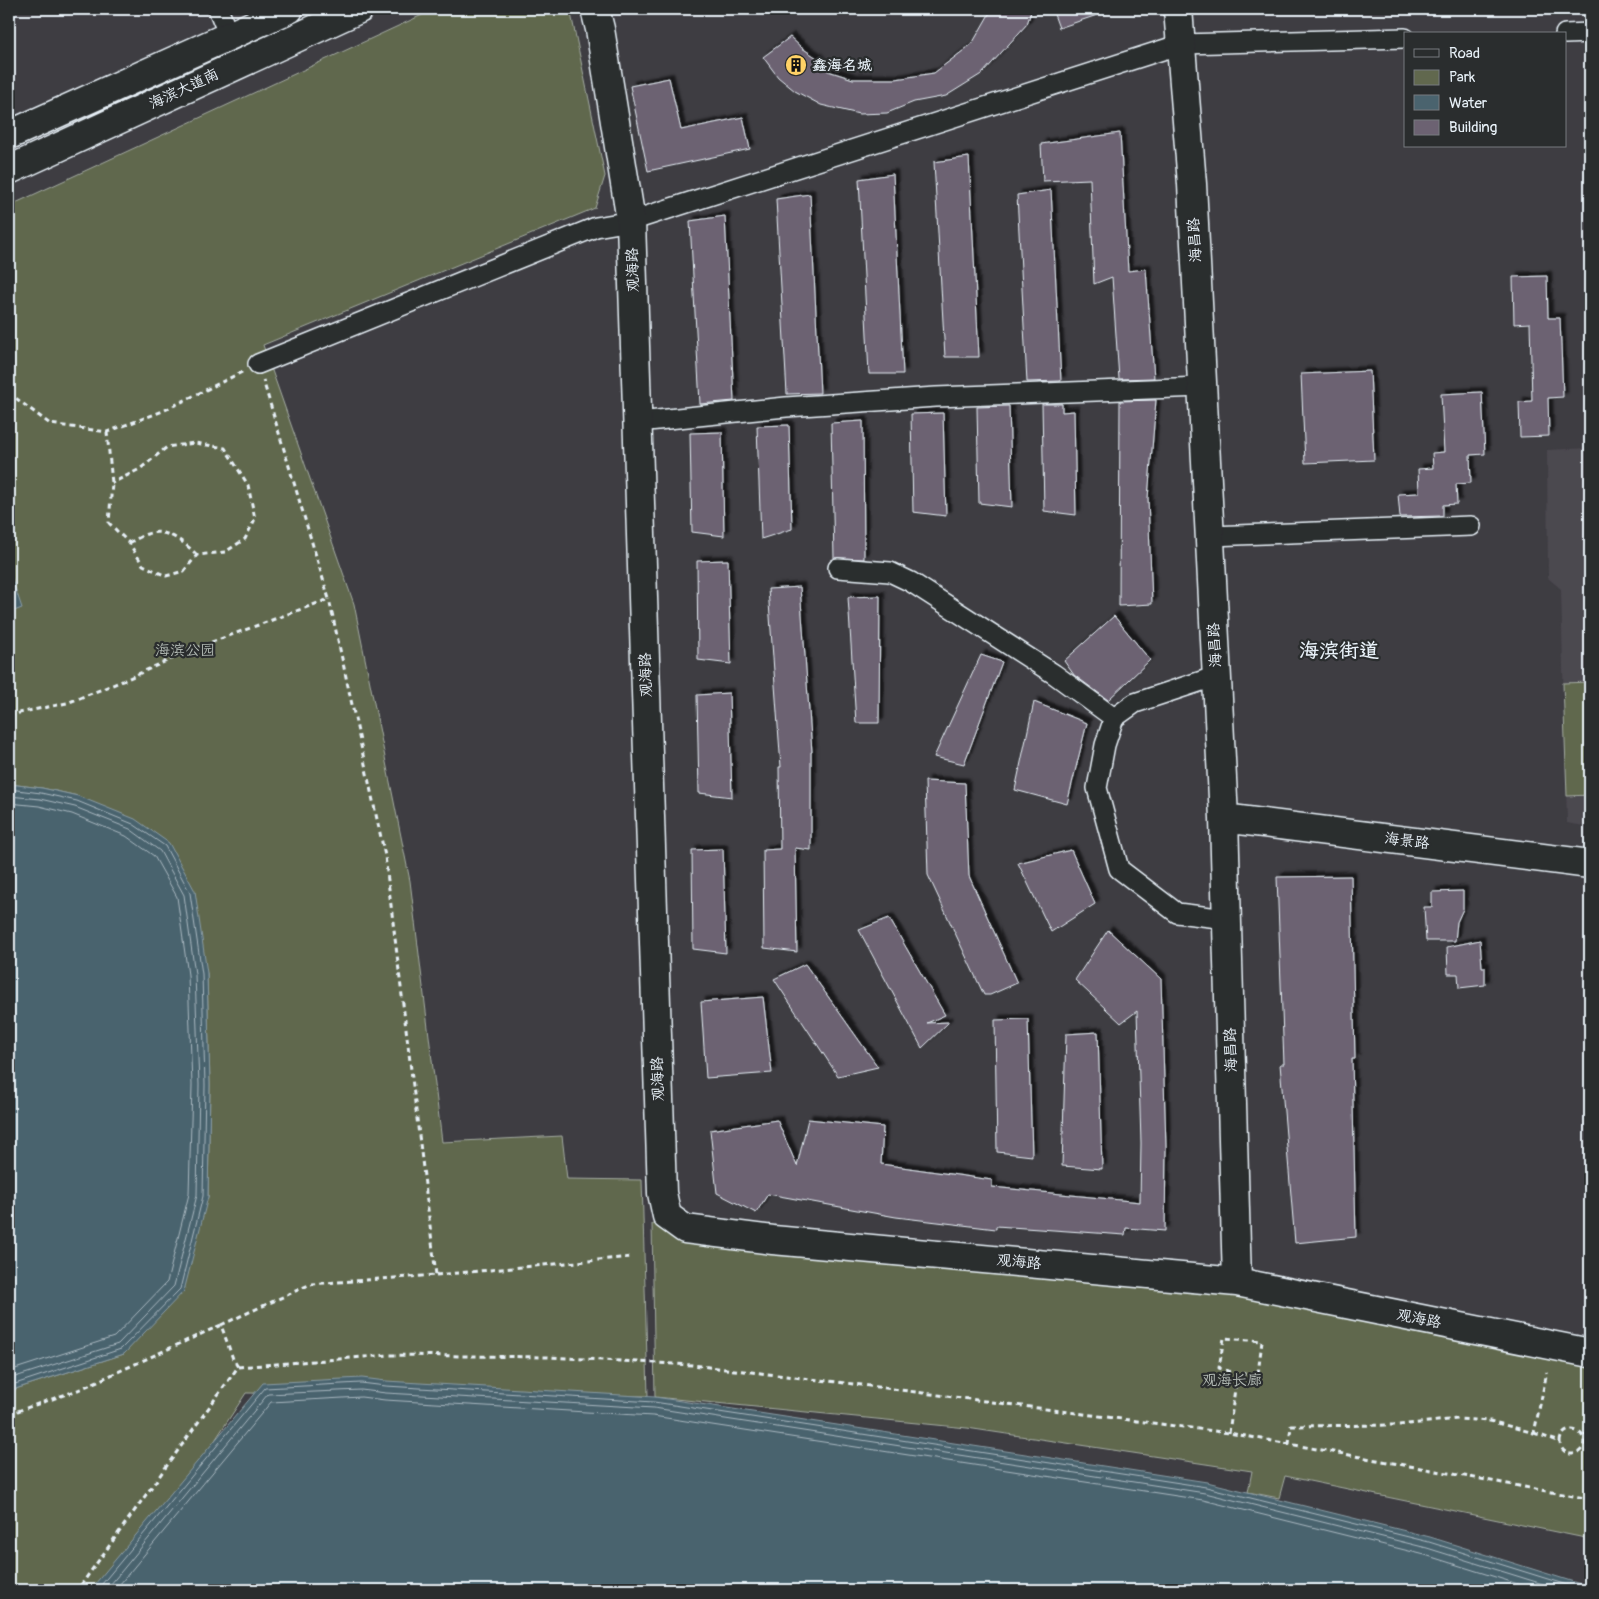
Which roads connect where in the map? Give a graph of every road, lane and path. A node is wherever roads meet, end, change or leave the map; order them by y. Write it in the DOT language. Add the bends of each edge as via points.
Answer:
graph roads {
  1 [pos="218,9"];
  2 [pos="289,9"];
  3 [pos="359,9"];
  4 [pos="595,9"];
  5 [pos="1178,9"];
  6 [pos="1590,33"];
  7 [pos="1566,34"];
  8 [pos="229,36"];
  9 [pos="1404,38"];
  10 [pos="1181,44"];
  11 [pos="9,134"];
  12 [pos="9,170"];
  13 [pos="632,221"];
  14 [pos="258,364"];
  15 [pos="1202,387"];
  16 [pos="9,393"];
  17 [pos="638,422"];
  18 [pos="107,432"];
  19 [pos="112,483"];
  20 [pos="1471,526"];
  21 [pos="1210,536"];
  22 [pos="129,543"];
  23 [pos="197,555"];
  24 [pos="838,568"];
  25 [pos="329,599"];
  26 [pos="1217,676"];
  27 [pos="9,715"];
  28 [pos="1114,718"];
  29 [pos="1224,818"];
  30 [pos="1590,864"];
  31 [pos="1227,919"];
  32 [pos="631,1257"];
  33 [pos="436,1276"];
  34 [pos="1238,1282"];
  35 [pos="221,1325"];
  36 [pos="1590,1353"];
  37 [pos="238,1367"];
  38 [pos="1547,1372"];
  39 [pos="1237,1374"];
  40 [pos="9,1414"];
  41 [pos="1229,1433"];
  42 [pos="1534,1433"];
  43 [pos="1590,1433"];
  44 [pos="1583,1436"];
  45 [pos="1560,1442"];
  46 [pos="1288,1444"];
  47 [pos="1590,1499"];
  48 [pos="74,1590"];
  1 -- 8 [label="street"];
  2 -- 8 [label="street, 海滨大道南"];
  3 -- 12 [label="street, 海滨大道南"];
  4 -- 13 [label="street, 观海路"];
  5 -- 10 [label="street, 海昌路"];
  6 -- 7 [label="street"];
  8 -- 11 [label="street, 海滨大道南"];
  9 -- 10 [label="street"];
  10 -- 13 [label="street"];
  10 -- 15 [label="street, 海昌路"];
  13 -- 14 [label="street" via="596,227"];
  13 -- 17 [label="street, 观海路"];
  14 -- 18 [label="path" via="163,411"];
  14 -- 25 [label="path"];
  15 -- 17 [label="street" via="936,397 786,407"];
  15 -- 21 [label="street, 海昌路"];
  16 -- 18 [label="path" via="50,424"];
  17 -- 34 [label="street, 观海路" via="662,1193 667,1216 685,1229 773,1240"];
  18 -- 19 [label="path"];
  19 -- 22 [label="path" via="109,523"];
  19 -- 23 [label="path" via="140,470 168,447 195,443 225,448 248,485 255,519 246,539 225,552"];
  20 -- 21 [label="street"];
  21 -- 26 [label="street, 海昌路"];
  22 -- 23 [label="path" via="149,533 169,534"];
  22 -- 23 [label="path" via="143,565 166,576 184,571"];
  24 -- 28 [label="street" via="890,572 911,582 1054,674"];
  25 -- 27 [label="path" via="193,649 67,703"];
  25 -- 33 [label="path" via="385,856"];
  26 -- 28 [label="street" via="1135,703"];
  26 -- 29 [label="street, 海昌路"];
  28 -- 31 [label="street" via="1105,744 1097,788 1120,869 1176,913"];
  29 -- 30 [label="street, 海景路"];
  29 -- 31 [label="street, 海昌路"];
  31 -- 34 [label="street, 海昌路"];
  32 -- 33 [label="path"];
  33 -- 35 [label="path" via="311,1284"];
  34 -- 36 [label="street, 观海路"];
  35 -- 37 [label="path"];
  35 -- 40 [label="path" via="78,1390"];
  37 -- 41 [label="path" via="389,1355 547,1357 692,1365 862,1384"];
  37 -- 48 [label="path" via="81,1585"];
  38 -- 42 [label="path"];
  39 -- 39 [label="path" via="1258,1374 1262,1341 1224,1338 1220,1368"];
  39 -- 41 [label="path"];
  41 -- 46 [label="path"];
  42 -- 45 [label="path"];
  42 -- 46 [label="path" via="1490,1421 1458,1419 1399,1425 1291,1426"];
  43 -- 44 [label="path"];
  44 -- 45 [label="path" via="1577,1430 1569,1430 1562,1434"];
  44 -- 45 [label="path" via="1583,1448 1578,1453 1566,1453"];
  46 -- 47 [label="path"];
}
